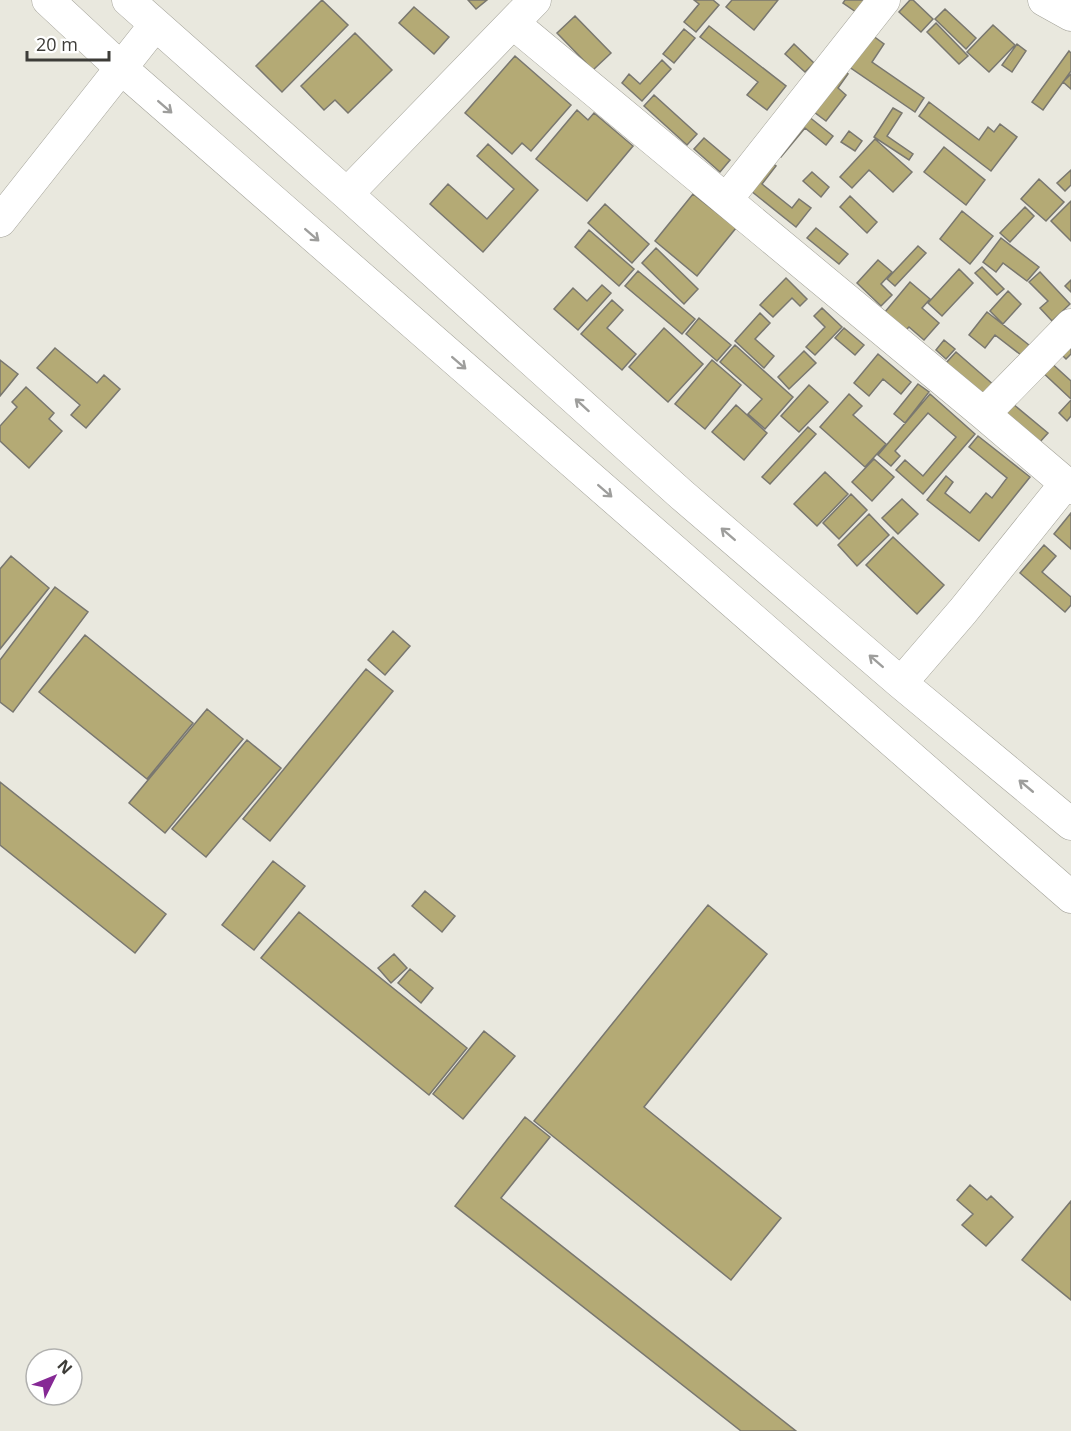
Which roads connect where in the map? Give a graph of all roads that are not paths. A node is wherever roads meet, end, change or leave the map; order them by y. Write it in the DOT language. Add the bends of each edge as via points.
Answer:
graph roads {
  1 [pos="48,0"];
  2 [pos="128,0"];
  3 [pos="535,0"];
  4 [pos="884,0"];
  5 [pos="1044,0"];
  6 [pos="1071,15"];
  7 [pos="513,23"];
  8 [pos="155,25"];
  9 [pos="121,68"];
  10 [pos="347,194"];
  11 [pos="726,200"];
  12 [pos="0,221"];
  13 [pos="1071,325"];
  14 [pos="984,414"];
  15 [pos="1069,485"];
  16 [pos="902,683"];
  17 [pos="1071,824"];
  18 [pos="1071,897"];
  1 -- 9 [label="street"];
  2 -- 8 [label="street"];
  3 -- 7 [label="street"];
  4 -- 11 [label="street"];
  5 -- 6 [label="street"];
  7 -- 10 [label="street"];
  7 -- 11 [label="street"];
  8 -- 9 [label="street"];
  8 -- 10 [label="street"];
  9 -- 12 [label="street"];
  9 -- 18 [label="street, one-way"];
  16 -- 10 [label="street, one-way" via="682,495"];
  11 -- 14 [label="street"];
  13 -- 14 [label="street"];
  14 -- 15 [label="street"];
  15 -- 16 [label="street"];
  17 -- 16 [label="street, one-way"];
}
